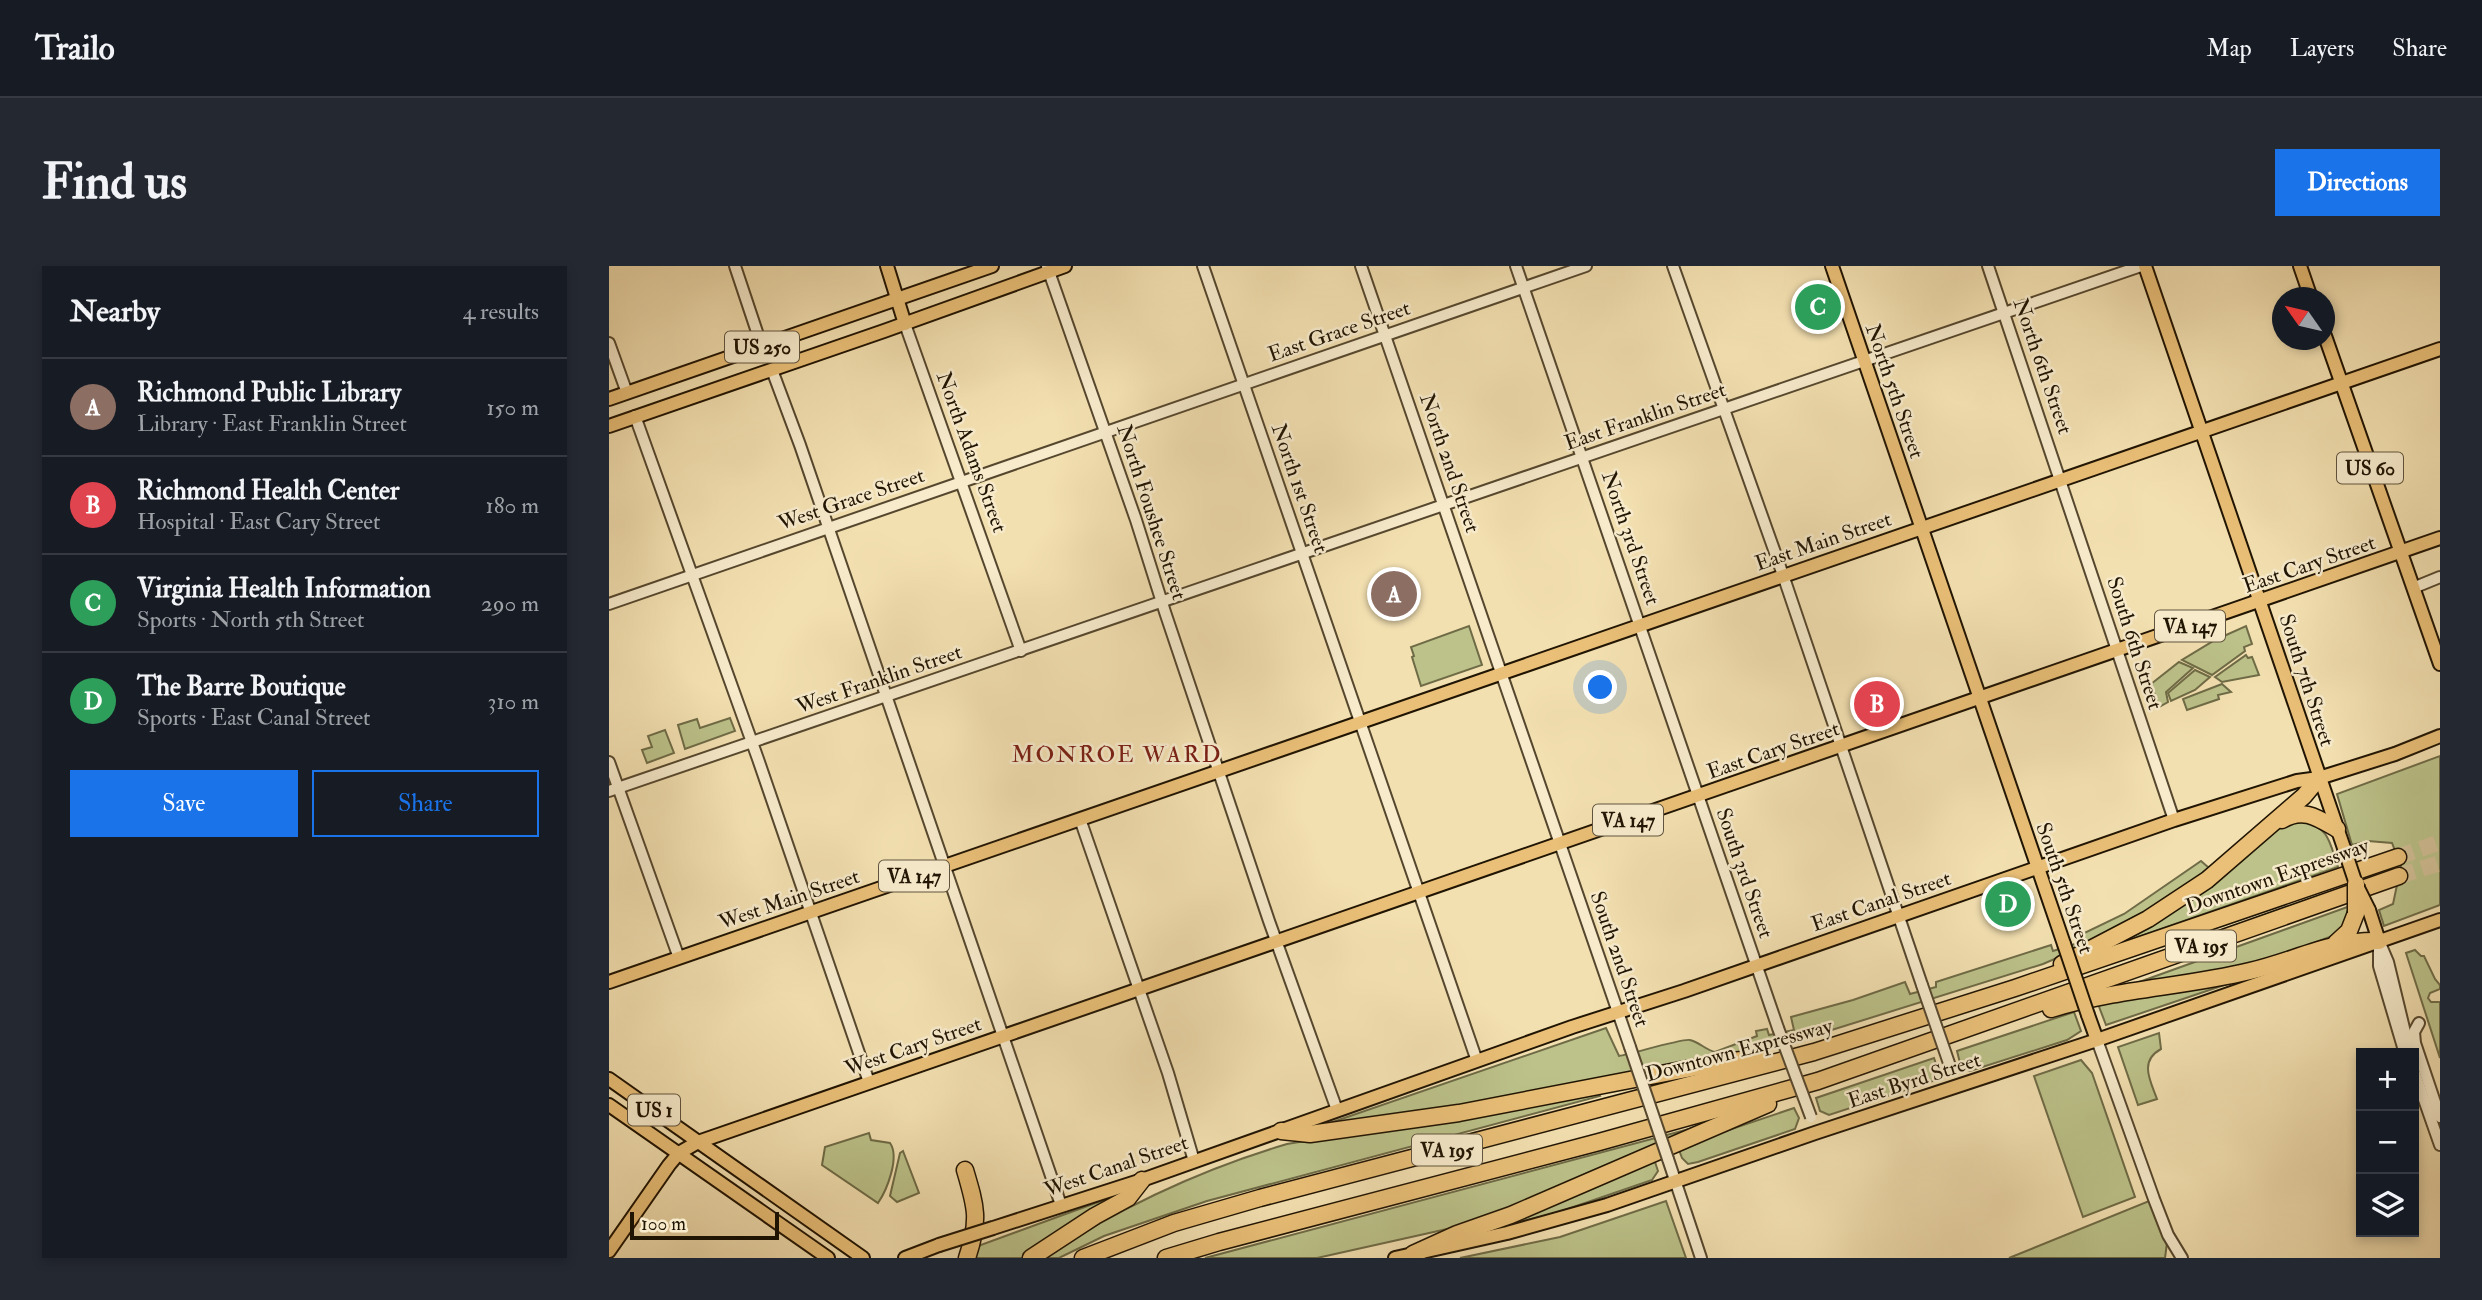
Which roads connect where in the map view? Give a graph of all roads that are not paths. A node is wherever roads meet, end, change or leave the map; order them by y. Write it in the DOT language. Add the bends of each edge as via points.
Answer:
graph roads {
  1 [pos="734,266"];
  2 [pos="887,266"];
  3 [pos="992,266"];
  4 [pos="1065,266"];
  5 [pos="1203,266"];
  6 [pos="1361,266"];
  7 [pos="1516,266"];
  8 [pos="1586,266"];
  9 [pos="1673,266"];
  10 [pos="1832,266"];
  11 [pos="1988,266"];
  12 [pos="2143,266"];
  13 [pos="2300,266"];
  14 [pos="1048,269"];
  15 [pos="1523,287"];
  16 [pos="2307,287"];
  17 [pos="898,300"];
  18 [pos="2004,312"];
  19 [pos="905,324"];
  20 [pos="1385,335"];
  21 [pos="609,343"];
  22 [pos="762,347"];
  23 [pos="2440,349"];
  24 [pos="2329,350"];
  25 [pos="1864,360"];
  26 [pos="772,370"];
  27 [pos="2340,383"];
  28 [pos="1244,384"];
  29 [pos="627,393"];
  30 [pos="609,399"];
  31 [pos="1723,410"];
  32 [pos="635,416"];
  33 [pos="609,426"];
  34 [pos="2202,430"];
  35 [pos="1105,431"];
  36 [pos="1582,458"];
  37 [pos="2061,479"];
  38 [pos="961,481"];
  39 [pos="1444,505"];
  40 [pos="1921,527"];
  41 [pos="828,528"];
  42 [pos="2440,538"];
  43 [pos="1302,553"];
  44 [pos="2399,553"];
  45 [pos="692,575"];
  46 [pos="1783,575"];
  47 [pos="2440,577"];
  48 [pos="2413,588"];
  49 [pos="2261,601"];
  50 [pos="1162,602"];
  51 [pos="609,604"];
  52 [pos="1640,625"];
  53 [pos="1021,651"];
  54 [pos="2118,651"];
  55 [pos="2440,664"];
  56 [pos="1503,672"];
  57 [pos="886,697"];
  58 [pos="1980,699"];
  59 [pos="1360,722"];
  60 [pos="2440,736"];
  61 [pos="753,744"];
  62 [pos="1841,747"];
  63 [pos="609,762"];
  64 [pos="1219,771"];
  65 [pos="2319,778"];
  66 [pos="614,790"];
  67 [pos="1699,796"];
  68 [pos="1080,819"];
  69 [pos="2174,820"];
  70 [pos="2337,829"];
  71 [pos="2266,830"];
  72 [pos="1560,843"];
  73 [pos="2398,857"];
  74 [pos="945,866"];
  75 [pos="2038,867"];
  76 [pos="2399,876"];
  77 [pos="2356,884"];
  78 [pos="1418,892"];
  79 [pos="811,912"];
  80 [pos="2362,912"];
  81 [pos="1897,916"];
  82 [pos="2440,920"];
  83 [pos="1276,940"];
  84 [pos="2379,941"];
  85 [pos="2334,945"];
  86 [pos="678,958"];
  87 [pos="1756,965"];
  88 [pos="609,982"];
  89 [pos="1139,988"];
  90 [pos="2015,988"];
  91 [pos="1618,1012"];
  92 [pos="2004,1015"];
  93 [pos="2419,1023"];
  94 [pos="1003,1035"];
  95 [pos="2097,1040"];
  96 [pos="2406,1048"];
  97 [pos="1814,1052"];
  98 [pos="1477,1061"];
  99 [pos="609,1079"];
  100 [pos="1818,1081"];
  101 [pos="869,1082"];
  102 [pos="2419,1085"];
  103 [pos="1957,1087"];
  104 [pos="609,1105"];
  105 [pos="1337,1110"];
  106 [pos="2440,1117"];
  107 [pos="1281,1131"];
  108 [pos="1815,1133"];
  109 [pos="698,1142"];
  110 [pos="2440,1144"];
  111 [pos="679,1153"];
  112 [pos="1194,1161"];
  113 [pos="965,1170"];
  114 [pos="1142,1180"];
  115 [pos="1675,1182"];
  116 [pos="1061,1205"];
  117 [pos="609,1251"];
  118 [pos="1413,1254"];
  119 [pos="828,1258"];
  120 [pos="863,1258"];
  121 [pos="905,1258"];
  122 [pos="967,1258"];
  123 [pos="1031,1258"];
  124 [pos="1083,1258"];
  125 [pos="1165,1258"];
  126 [pos="1395,1258"];
  127 [pos="1702,1258"];
  128 [pos="2182,1258"];
  1 -- 22 [label="street"];
  2 -- 17 [label="main road, North Adams Street"];
  3 -- 17 [label="main road, US 250"];
  4 -- 14 [label="main road, US 250"];
  5 -- 28 [label="street, North 1st Street"];
  6 -- 20 [label="street, North 2nd Street"];
  7 -- 15 [label="street, North 3rd Street"];
  8 -- 15 [label="street, East Grace Street"];
  9 -- 31 [label="street"];
  10 -- 25 [label="main road, North 5th Street"];
  11 -- 18 [label="street, North 6th Street"];
  12 -- 18 [label="street, East Franklin Street"];
  12 -- 34 [label="main road, South 7th Street"];
  13 -- 16 [label="main road"];
  14 -- 19 [label="main road, US 250"];
  14 -- 35 [label="street, North Foushee Street"];
  15 -- 20 [label="street, East Grace Street"];
  15 -- 36 [label="street, North 3rd Street"];
  17 -- 19 [label="main road, North Adams Street"];
  17 -- 22 [label="main road, US 250"];
  18 -- 25 [label="street, East Franklin Street"];
  18 -- 37 [label="street, North 6th Street"];
  19 -- 26 [label="main road, US 250"];
  19 -- 38 [label="street, North Adams Street"];
  20 -- 28 [label="street, East Grace Street"];
  20 -- 39 [label="street, North 2nd Street"];
  21 -- 29 [label="street"];
  22 -- 29 [label="main road, US 250"];
  23 -- 27 [label="main road, East Main Street"];
  24 -- 27 [label="main road"];
  25 -- 31 [label="street, East Franklin Street"];
  25 -- 40 [label="main road, North 5th Street"];
  26 -- 32 [label="main road, US 250"];
  26 -- 41 [label="street"];
  27 -- 34 [label="main road, East Main Street / VA 147"];
  27 -- 44 [label="main road, US 60"];
  28 -- 35 [label="street, East Grace Street"];
  28 -- 43 [label="street, North 1st Street"];
  29 -- 30 [label="main road, US 250"];
  31 -- 36 [label="street, East Franklin Street"];
  31 -- 46 [label="street"];
  32 -- 33 [label="main road, US 250"];
  32 -- 45 [label="street"];
  34 -- 37 [label="main road, East Main Street / VA 147"];
  34 -- 49 [label="main road, South 7th Street"];
  35 -- 38 [label="street, West Grace Street"];
  35 -- 50 [label="street, North Foushee Street"];
  36 -- 39 [label="street, East Franklin Street"];
  36 -- 52 [label="street, North 3rd Street"];
  37 -- 40 [label="main road, East Main Street / VA 147"];
  37 -- 54 [label="street, South 6th Street"];
  38 -- 41 [label="street, West Grace Street"];
  38 -- 53 [label="street, North Adams Street"];
  39 -- 43 [label="street, East Franklin Street"];
  39 -- 56 [label="street, North 2nd Street"];
  40 -- 46 [label="main road, East Main Street / VA 147"];
  40 -- 58 [label="main road, South 5th Street"];
  41 -- 45 [label="street, West Grace Street"];
  41 -- 57 [label="street"];
  42 -- 44 [label="main road, East Cary Street / VA 147"];
  43 -- 50 [label="street, East Franklin Street"];
  43 -- 59 [label="street, North 1st Street"];
  44 -- 48 [label="main road, US 60"];
  44 -- 49 [label="main road, East Cary Street / VA 147"];
  45 -- 51 [label="street, West Grace Street"];
  45 -- 61 [label="street"];
  46 -- 52 [label="main road, East Main Street / VA 147"];
  46 -- 62 [label="street"];
  47 -- 48 [label="street"];
  48 -- 55 [label="main road, US 60"];
  49 -- 54 [label="main road, East Cary Street / VA 147"];
  49 -- 65 [label="main road, South 7th Street"];
  50 -- 53 [label="street, West Franklin Street"];
  50 -- 64 [label="street, North Foushee Street"];
  52 -- 56 [label="main road, East Main Street / VA 147"];
  52 -- 67 [label="street, South 3rd Street"];
  53 -- 57 [label="street, West Franklin Street"];
  54 -- 58 [label="main road, East Cary Street / VA 147"];
  54 -- 69 [label="street, South 6th Street"];
  56 -- 59 [label="main road, East Main Street / VA 147"];
  56 -- 72 [label="street, South 2nd Street"];
  57 -- 61 [label="street, West Franklin Street"];
  57 -- 74 [label="street"];
  58 -- 62 [label="main road, East Cary Street / VA 147"];
  58 -- 75 [label="main road, South 5th Street"];
  59 -- 64 [label="main road, East Main Street / VA 147"];
  59 -- 78 [label="street, North 1st Street"];
  60 -- 65 [label="main road, East Canal Street"];
  61 -- 66 [label="street, West Franklin Street"];
  61 -- 79 [label="street"];
  62 -- 67 [label="main road, East Cary Street / VA 147"];
  62 -- 81 [label="street"];
  63 -- 66 [label="street"];
  64 -- 68 [label="main road, West Main Street / VA 147"];
  64 -- 83 [label="street, North Foushee Street"];
  65 -- 69 [label="main road, East Canal Street"];
  65 -- 70 [label="main road, South 7th Street"];
  65 -- 71 [label="highway"];
  66 -- 86 [label="street"];
  67 -- 72 [label="main road, East Cary Street / VA 147"];
  67 -- 87 [label="street, South 3rd Street"];
  68 -- 74 [label="main road, West Main Street / VA 147"];
  68 -- 89 [label="street"];
  69 -- 75 [label="main road, East Canal Street"];
  70 -- 71 [label="highway" via="2317,817 2298,813"];
  70 -- 77 [label="main road, South 7th Street, bridge"];
  71 -- 90 [label="highway" via="2207,880 2148,919"];
  72 -- 78 [label="main road, East Cary Street / VA 147"];
  72 -- 91 [label="street, South 2nd Street"];
  73 -- 90 [label="highway, Downtown Expressway / VA 195"];
  74 -- 79 [label="main road, West Main Street / VA 147"];
  74 -- 94 [label="street"];
  75 -- 81 [label="main road, East Canal Street"];
  75 -- 95 [label="main road, South 5th Street, bridge"];
  76 -- 92 [label="highway, Downtown Expressway / VA 195"];
  77 -- 80 [label="highway, bridge"];
  78 -- 83 [label="main road, East Cary Street / VA 147"];
  78 -- 98 [label="street, North 1st Street"];
  79 -- 86 [label="main road, West Main Street / VA 147"];
  79 -- 101 [label="street"];
  80 -- 84 [label="main road"];
  80 -- 85 [label="highway"];
  81 -- 87 [label="main road, East Canal Street"];
  81 -- 103 [label="street, bridge"];
  82 -- 84 [label="main road, East Byrd Street"];
  83 -- 89 [label="main road, West Cary Street / VA 147"];
  83 -- 105 [label="street, North Foushee Street"];
  84 -- 85 [label="highway"];
  84 -- 95 [label="main road, East Byrd Street"];
  84 -- 96 [label="street" via="2379,966"];
  85 -- 92 [label="highway" via="2252,971 2140,989 2026,1016"];
  86 -- 88 [label="main road, West Main Street / VA 147"];
  87 -- 91 [label="main road, East Canal Street"];
  87 -- 108 [label="street, South 3rd Street, bridge"];
  89 -- 94 [label="main road, West Cary Street / VA 147"];
  89 -- 112 [label="street"];
  90 -- 97 [label="highway, Downtown Expressway / VA 195"];
  91 -- 98 [label="main road, East Canal Street"];
  91 -- 115 [label="street, South 2nd Street, bridge"];
  92 -- 100 [label="highway, Downtown Expressway / VA 195"];
  93 -- 106 [label="street" via="2415,1043"];
  94 -- 101 [label="main road, West Cary Street / VA 147"];
  94 -- 116 [label="street"];
  95 -- 103 [label="main road, East Byrd Street"];
  95 -- 128 [label="street, South 5th Street" via="2168,1235"];
  97 -- 107 [label="highway" via="1723,1062 1392,1123 1310,1133"];
  97 -- 124 [label="highway, Downtown Expressway / VA 195" via="1174,1223"];
  98 -- 105 [label="main road, East Canal Street"];
  99 -- 109 [label="main road, US 1"];
  100 -- 118 [label="highway"];
  100 -- 125 [label="highway, Downtown Expressway / VA 195"];
  101 -- 109 [label="main road, West Cary Street / VA 147"];
  102 -- 110 [label="street"];
  103 -- 108 [label="main road, East Byrd Street"];
  104 -- 111 [label="main road, US 1"];
  105 -- 107 [label="main road, West Canal Street"];
  107 -- 112 [label="main road, West Canal Street"];
  108 -- 115 [label="main road, East Byrd Street"];
  109 -- 111 [label="main road, West Cary Street / VA 147"];
  109 -- 120 [label="main road, US 1"];
  111 -- 117 [label="main road, West Cary Street / VA 147"];
  111 -- 119 [label="main road, US 1"];
  112 -- 114 [label="main road, West Canal Street"];
  113 -- 122 [label="highway" via="976,1207"];
  114 -- 116 [label="main road, West Canal Street"];
  114 -- 123 [label="highway" via="1128,1198"];
  115 -- 118 [label="main road, East Byrd Street" via="1556,1221"];
  115 -- 127 [label="street, South 2nd Street"];
  116 -- 121 [label="main road, West Canal Street, bridge"];
  118 -- 126 [label="main road, East Byrd Street"];
}
